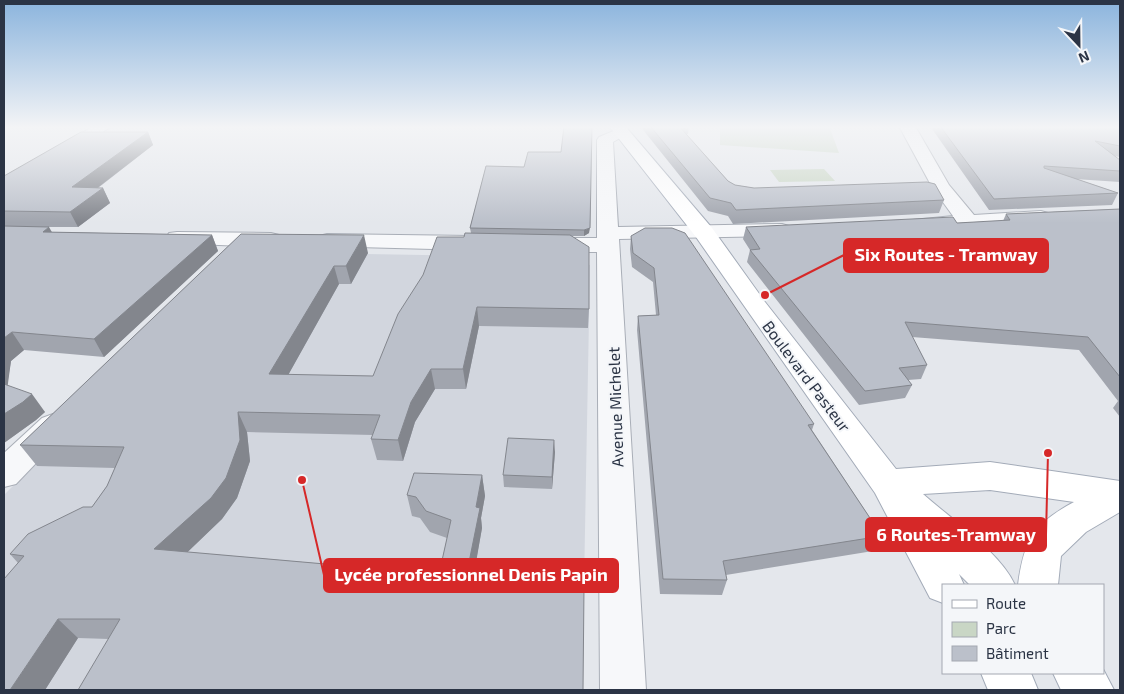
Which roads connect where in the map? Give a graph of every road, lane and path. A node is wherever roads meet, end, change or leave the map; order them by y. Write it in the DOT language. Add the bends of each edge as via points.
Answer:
graph roads {
  1 [pos="50,158"];
  2 [pos="606,158"];
  3 [pos="643,158"];
  4 [pos="925,158"];
  5 [pos="4,186"];
  6 [pos="1060,216"];
  7 [pos="968,221"];
  8 [pos="899,224"];
  9 [pos="800,229"];
  10 [pos="704,233"];
  11 [pos="158,238"];
  12 [pos="245,239"];
  13 [pos="610,239"];
  14 [pos="493,244"];
  15 [pos="533,244"];
  16 [pos="218,265"];
  17 [pos="68,411"];
  18 [pos="4,474"];
  19 [pos="887,483"];
  20 [pos="1120,495"];
  21 [pos="943,584"];
  22 [pos="994,584"];
  23 [pos="1038,584"];
  24 [pos="1004,674"];
  25 [pos="1077,674"];
  26 [pos="623,690"];
  27 [pos="1015,690"];
  28 [pos="1091,690"];
  1 -- 5 [label="street"];
  2 -- 13 [label="street, Avenue Michelet"];
  3 -- 10 [label="main road, Boulevard Pasteur"];
  4 -- 7 [label="street" via="941,187"];
  6 -- 7 [label="street"];
  7 -- 8 [label="street"];
  9 -- 10 [label="street"];
  10 -- 13 [label="street"];
  10 -- 19 [label="main road, Boulevard Pasteur"];
  11 -- 12 [label="street"];
  12 -- 14 [label="street"];
  12 -- 16 [label="street"];
  13 -- 15 [label="street"];
  13 -- 26 [label="street, Avenue Michelet"];
  17 -- 18 [label="street"];
  19 -- 20 [label="main road" via="990,476"];
  19 -- 21 [label="main road, Boulevard Pasteur"];
  19 -- 22 [label="main road, Boulevard Pasteur"];
  20 -- 23 [label="main road" via="1073,521 1043,549"];
  24 -- 27 [label="main road"];
  25 -- 28 [label="main road"];
}
